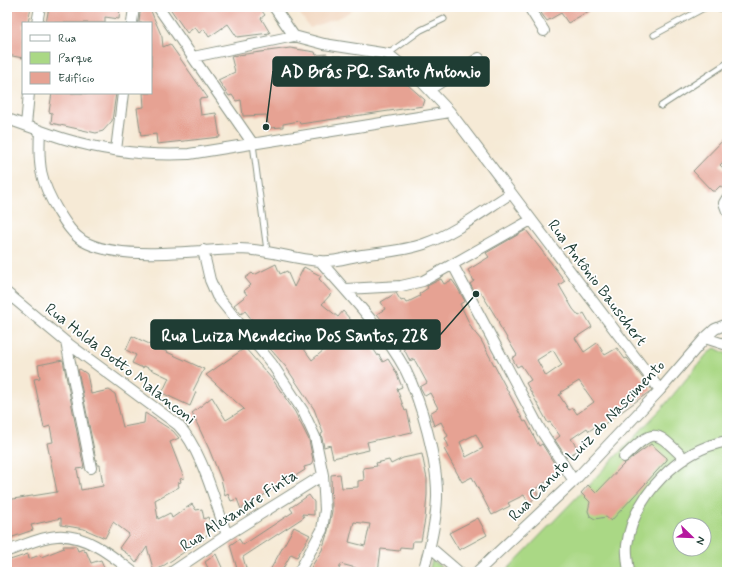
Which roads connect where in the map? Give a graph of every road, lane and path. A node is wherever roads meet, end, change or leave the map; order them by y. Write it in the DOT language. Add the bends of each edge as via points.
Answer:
graph roads {
  1 [pos="40,7"];
  2 [pos="134,7"];
  3 [pos="158,7"];
  4 [pos="274,7"];
  5 [pos="529,7"];
  6 [pos="711,7"];
  7 [pos="727,9"];
  8 [pos="444,19"];
  9 [pos="37,22"];
  10 [pos="132,22"];
  11 [pos="544,32"];
  12 [pos="654,35"];
  13 [pos="294,36"];
  14 [pos="388,54"];
  15 [pos="193,57"];
  16 [pos="479,58"];
  17 [pos="727,63"];
  18 [pos="430,89"];
  19 [pos="28,94"];
  20 [pos="123,94"];
  21 [pos="661,106"];
  22 [pos="450,112"];
  23 [pos="7,119"];
  24 [pos="26,125"];
  25 [pos="40,131"];
  26 [pos="253,144"];
  27 [pos="116,150"];
  28 [pos="510,194"];
  29 [pos="726,199"];
  30 [pos="727,211"];
  31 [pos="531,220"];
  32 [pos="203,250"];
  33 [pos="267,251"];
  34 [pos="321,262"];
  35 [pos="454,265"];
  36 [pos="346,289"];
  37 [pos="7,293"];
  38 [pos="727,324"];
  39 [pos="706,338"];
  40 [pos="66,342"];
  41 [pos="727,345"];
  42 [pos="660,390"];
  43 [pos="727,441"];
  44 [pos="624,457"];
  45 [pos="685,459"];
  46 [pos="91,468"];
  47 [pos="323,475"];
  48 [pos="574,481"];
  49 [pos="226,535"];
  50 [pos="431,548"];
  51 [pos="7,551"];
  52 [pos="133,572"];
  53 [pos="172,572"];
  54 [pos="300,572"];
  55 [pos="423,572"];
  56 [pos="459,572"];
  57 [pos="477,572"];
  58 [pos="629,572"];
  1 -- 9 [label="street"];
  2 -- 10 [label="street"];
  3 -- 15 [label="street"];
  4 -- 13 [label="street"];
  5 -- 11 [label="street"];
  6 -- 7 [label="lane"];
  6 -- 12 [label="lane" via="704,8"];
  8 -- 14 [label="lane" via="421,30"];
  13 -- 14 [label="street" via="324,44"];
  13 -- 15 [label="street"];
  14 -- 18 [label="street"];
  15 -- 26 [label="street"];
  16 -- 18 [label="street"];
  17 -- 21 [label="lane"];
  18 -- 22 [label="street"];
  19 -- 24 [label="street"];
  20 -- 27 [label="street"];
  22 -- 26 [label="street"];
  22 -- 28 [label="street"];
  23 -- 24 [label="street"];
  24 -- 25 [label="street"];
  25 -- 27 [label="street"];
  25 -- 32 [label="street" via="39,158 46,191 68,228 82,240 96,248 113,251"];
  26 -- 27 [label="street" via="189,154 161,155"];
  26 -- 33 [label="lane"];
  28 -- 31 [label="street"];
  28 -- 34 [label="street" via="442,236 424,244"];
  29 -- 30 [label="street" via="724,206"];
  31 -- 35 [label="street, Rua Antônio Bauschert"];
  31 -- 42 [label="street, Rua Antônio Bauschert"];
  32 -- 33 [label="street"];
  32 -- 47 [label="street" via="210,280 217,296 272,364 303,411 314,437"];
  33 -- 34 [label="street"];
  34 -- 36 [label="street"];
  35 -- 36 [label="street, Rua Antônio Bauschert" via="423,281 401,286"];
  35 -- 48 [label="street" via="540,429"];
  36 -- 50 [label="street" via="381,333 405,369 422,411 432,452 437,497"];
  37 -- 40 [label="street, Rua Holda Botto Malanconi"];
  38 -- 39 [label="street, Rua Canuto Luiz do Nascimento"];
  39 -- 41 [label="street"];
  39 -- 42 [label="street, Rua Canuto Luiz do Nascimento"];
  40 -- 46 [label="street"];
  40 -- 49 [label="street, Rua Holda Botto Malanconi" via="188,435"];
  42 -- 48 [label="street, Rua Canuto Luiz do Nascimento"];
  43 -- 45 [label="street" via="710,445"];
  44 -- 45 [label="street" via="643,438 654,436 667,441"];
  45 -- 58 [label="street" via="670,470 640,505 627,546"];
  47 -- 49 [label="street, Rua Alexandre Finta"];
  47 -- 54 [label="street" via="325,510 322,530"];
  48 -- 57 [label="street, Rua Canuto Luiz do Nascimento"];
  49 -- 53 [label="street, Rua Alexandre Finta"];
  50 -- 55 [label="street"];
  50 -- 56 [label="street"];
  51 -- 52 [label="street" via="56,536 74,536 113,556"];
}
